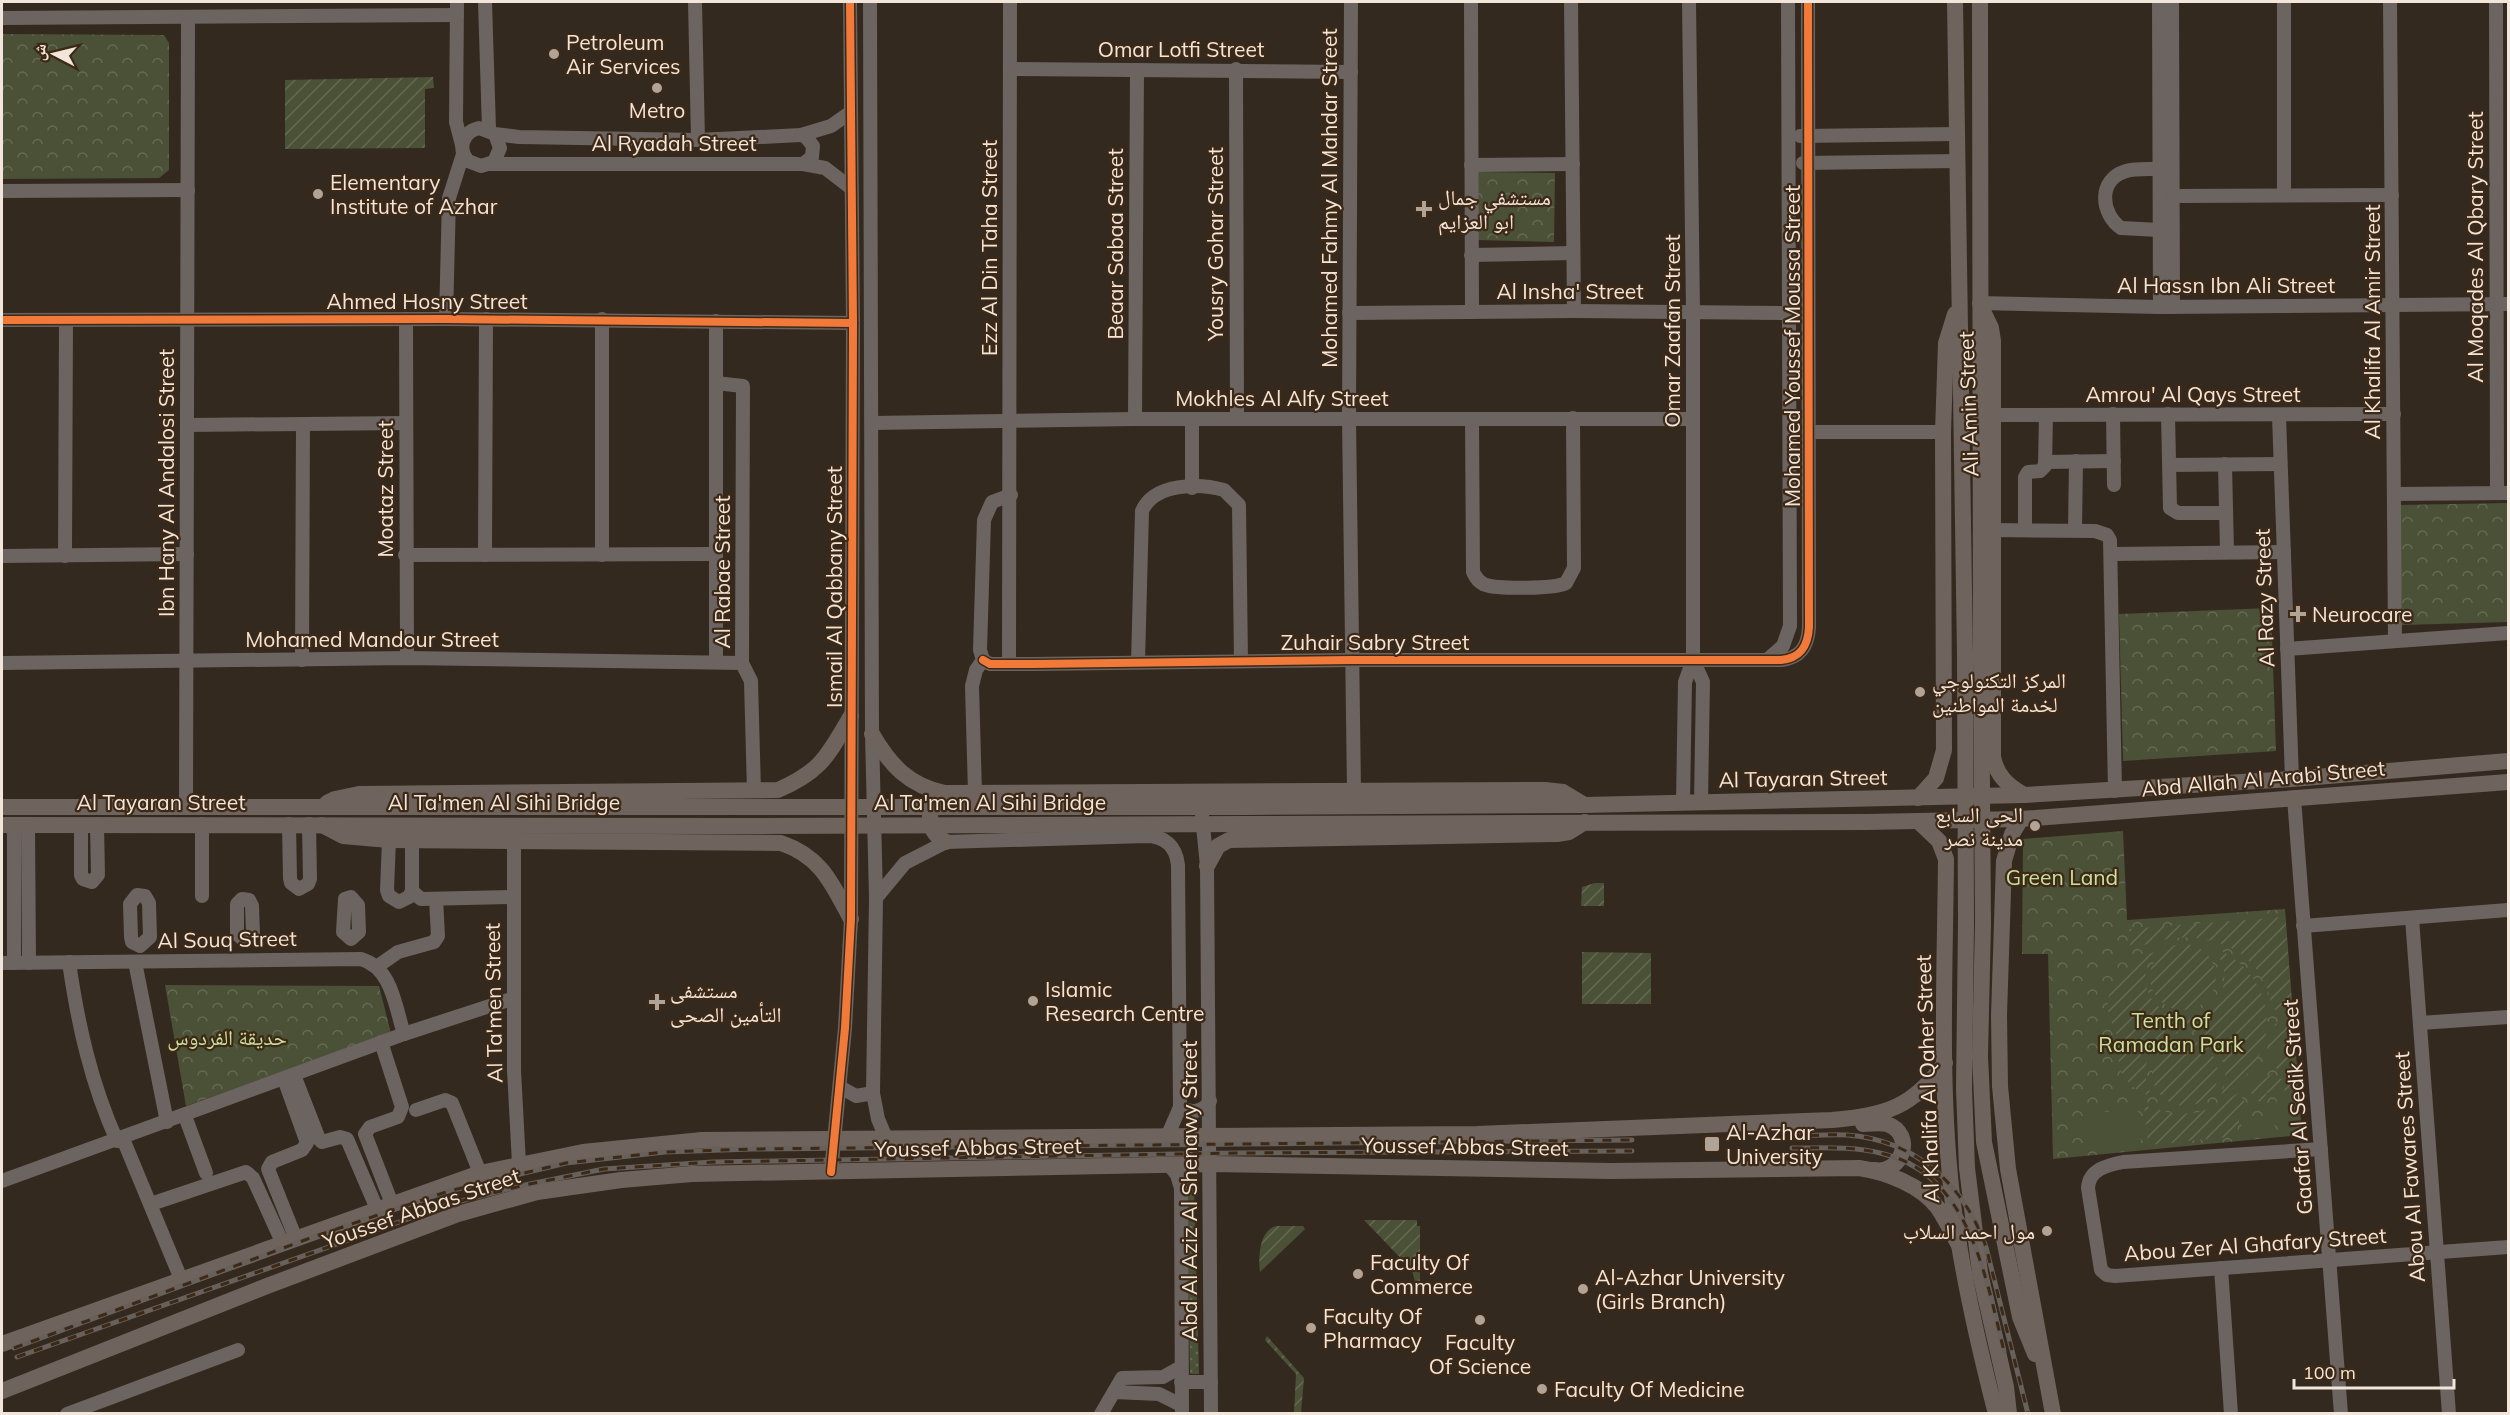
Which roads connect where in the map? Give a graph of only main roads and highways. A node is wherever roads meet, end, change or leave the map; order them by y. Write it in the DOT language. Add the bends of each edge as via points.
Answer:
graph roads {
  1 [pos="1955,2"];
  2 [pos="1980,2"];
  3 [pos="1979,303"];
  4 [pos="1959,308"];
  5 [pos="1973,656"];
  6 [pos="1946,714"];
  7 [pos="851,716"];
  8 [pos="1993,719"];
  9 [pos="872,734"];
  10 [pos="2508,761"];
  11 [pos="2508,782"];
  12 [pos="778,790"];
  13 [pos="945,793"];
  14 [pos="1226,794"];
  15 [pos="2024,795"];
  16 [pos="1924,798"];
  17 [pos="2,807"];
  18 [pos="321,807"];
  19 [pos="1585,813"];
  20 [pos="1244,816"];
  21 [pos="2021,819"];
  22 [pos="1925,821"];
  23 [pos="315,824"];
  24 [pos="14,825"];
  25 [pos="1224,841"];
  26 [pos="781,843"];
  27 [pos="946,843"];
  28 [pos="1207,866"];
  29 [pos="1946,903"];
  30 [pos="2002,914"];
  31 [pos="851,919"];
  32 [pos="1974,923"];
  33 [pos="1945,1063"];
  34 [pos="1832,1120"];
  35 [pos="1873,1170"];
  36 [pos="1959,1245"];
  37 [pos="2,1344"];
  38 [pos="2044,1371"];
  39 [pos="2,1391"];
  40 [pos="1996,1413"];
  41 [pos="2009,1413"];
  42 [pos="2054,1413"];
  1 -- 4 [label="main road, Ali Amin Street"];
  2 -- 3 [label="main road, Ali Amin Street"];
  3 -- 5 [label="main road"];
  3 -- 8 [label="main road, Ali Amin Street" via="1993,341"];
  4 -- 5 [label="main road"];
  4 -- 6 [label="main road, Ali Amin Street" via="1946,343 1943,432"];
  5 -- 32 [label="main road, bridge"];
  6 -- 8 [label="main road" via="1967,724"];
  6 -- 16 [label="main road, Ali Amin Street" via="1942,763"];
  7 -- 12 [label="main road" via="820,765 805,778"];
  8 -- 15 [label="main road, Ali Amin Street" via="1996,768 2004,781"];
  9 -- 13 [label="main road" via="887,759 903,775 921,787"];
  10 -- 15 [label="main road, Abd Allah Al Arabi Street"];
  11 -- 21 [label="main road, Abd Allah Al Arabi Street"];
  12 -- 18 [label="main road" via="359,794 335,799"];
  12 -- 26 [label="main road" via="794,802 799,816 792,836"];
  13 -- 14 [label="main road"];
  13 -- 27 [label="main road" via="936,800 930,815 933,832"];
  14 -- 19 [label="main road" via="1556,791"];
  14 -- 25 [label="main road" via="1217,813"];
  15 -- 16 [label="main road, Al Tayaran Street"];
  15 -- 21 [label="main road" via="2016,809"];
  16 -- 19 [label="main road, Al Tayaran Street" via="1683,802"];
  16 -- 22 [label="main road" via="1939,803 1941,810 1939,817"];
  17 -- 18 [label="main road, Al Tayaran Street"];
  18 -- 20 [label="main road, Al Ta'men Al Sihi Bridge, bridge" via="735,807"];
  19 -- 20 [label="main road, Al Ta'men Al Sihi Bridge"];
  19 -- 22 [label="main road, Al Tayaran Street"];
  19 -- 25 [label="main road" via="1569,832 1557,834"];
  20 -- 23 [label="main road, Al Ta'men Al Sihi Bridge, bridge" via="735,826"];
  21 -- 22 [label="main road, Al Tayaran Street"];
  21 -- 30 [label="main road" via="2006,852"];
  22 -- 29 [label="main road, Al Khalifa Al Qaher Street" via="1945,853"];
  23 -- 24 [label="main road, Al Tayaran Street"];
  23 -- 26 [label="main road" via="343,836 388,840"];
  25 -- 28 [label="main road"];
  26 -- 31 [label="main road" via="815,861"];
  29 -- 30 [label="main road" via="1960,896 1976,896 1990,902"];
  29 -- 33 [label="main road, Al Khalifa Al Qaher Street"];
  30 -- 38 [label="main road" via="2002,1121"];
  32 -- 38 [label="main road" via="1984,1142 2020,1317"];
  32 -- 41 [label="main road" via="1964,1089 1966,1168 1980,1273"];
  33 -- 34 [label="main road, Youssef Abbas Street" via="1922,1089 1893,1109 1870,1117"];
  33 -- 36 [label="main road, Al Khalifa Al Qaher Street"];
  34 -- 35 [label="main road" via="1848,1124 1885,1123 1898,1131 1903,1146 1898,1162 1889,1169"];
  34 -- 37 [label="main road, Youssef Abbas Street" via="1488,1133 660,1143 583,1152 480,1173"];
  35 -- 36 [label="main road, Youssef Abbas Street" via="1900,1180 1937,1206"];
  35 -- 39 [label="main road, Youssef Abbas Street" via="1845,1167 1611,1172 1211,1164 656,1176 563,1187 458,1214"];
  36 -- 40 [label="main road, Al Khalifa Al Qaher Street" via="1973,1324"];
  38 -- 42 [label="main road"];
}
